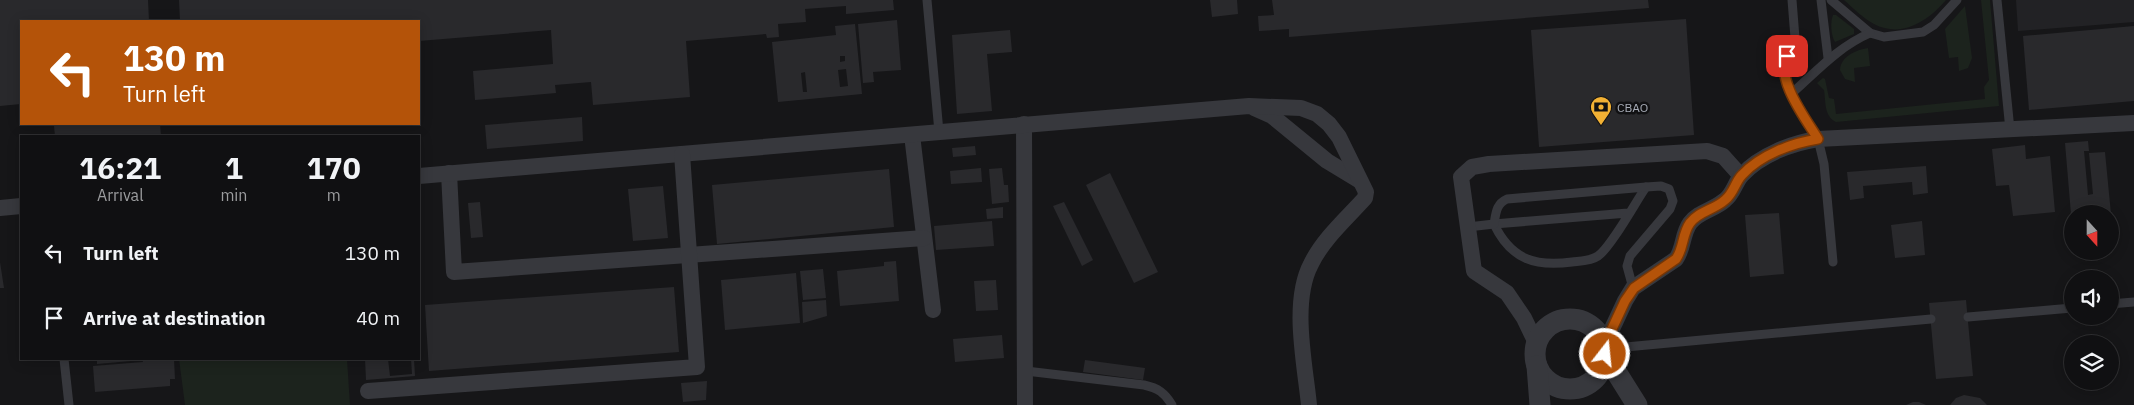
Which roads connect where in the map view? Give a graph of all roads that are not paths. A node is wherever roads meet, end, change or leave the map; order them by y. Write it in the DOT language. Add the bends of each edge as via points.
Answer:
graph roads {
  1 [pos="927,0"];
  2 [pos="1792,0"];
  3 [pos="1821,0"];
  4 [pos="1831,0"];
  5 [pos="1957,0"];
  6 [pos="1997,0"];
  7 [pos="1870,33"];
  8 [pos="1828,58"];
  9 [pos="1791,94"];
  10 [pos="1249,106"];
  11 [pos="2134,123"];
  12 [pos="1024,124"];
  13 [pos="2010,130"];
  14 [pos="939,132"];
  15 [pos="912,135"];
  16 [pos="1818,139"];
  17 [pos="682,154"];
  18 [pos="449,173"];
  19 [pos="1740,175"];
  20 [pos="420,176"];
  21 [pos="1360,181"];
  22 [pos="1646,187"];
  23 [pos="20,206"];
  24 [pos="0,208"];
  25 [pos="1628,213"];
  26 [pos="1494,224"];
  27 [pos="1468,227"];
  28 [pos="924,238"];
  29 [pos="689,255"];
  30 [pos="1833,262"];
  31 [pos="1634,288"];
  32 [pos="2134,302"];
  33 [pos="2119,303"];
  34 [pos="2064,309"];
  35 [pos="933,310"];
  36 [pos="1968,317"];
  37 [pos="1931,319"];
  38 [pos="1536,344"];
  39 [pos="1605,349"];
  40 [pos="64,360"];
  41 [pos="1537,366"];
  42 [pos="1026,371"];
  43 [pos="368,391"];
  44 [pos="1577,397"];
  45 [pos="69,405"];
  46 [pos="1025,405"];
  47 [pos="1172,405"];
  48 [pos="1309,405"];
  49 [pos="1540,405"];
  50 [pos="1637,405"];
  1 -- 14 [label="lane"];
  2 -- 9 [label="lane" via="1795,38 1783,66"];
  3 -- 8 [label="lane"];
  4 -- 7 [label="lane"];
  5 -- 7 [label="lane" via="1923,32 1884,37"];
  6 -- 13 [label="lane"];
  7 -- 8 [label="lane"];
  8 -- 9 [label="lane"];
  9 -- 16 [label="lane"];
  10 -- 12 [label="street"];
  10 -- 21 [label="street" via="1272,116 1327,161"];
  10 -- 21 [label="street" via="1301,108 1317,114 1339,136"];
  11 -- 13 [label="street"];
  12 -- 14 [label="street"];
  12 -- 42 [label="street"];
  13 -- 16 [label="street"];
  14 -- 15 [label="street"];
  15 -- 17 [label="street"];
  15 -- 28 [label="street"];
  16 -- 19 [label="street" via="1776,151"];
  16 -- 30 [label="lane" via="1824,164"];
  17 -- 18 [label="street"];
  17 -- 29 [label="street"];
  18 -- 20 [label="street"];
  18 -- 29 [label="street" via="454,272"];
  19 -- 27 [label="street" via="1723,156 1707,151 1472,167 1461,177"];
  19 -- 31 [label="street" via="1736,188 1725,200 1689,224 1676,259"];
  21 -- 48 [label="street" via="1366,192 1364,198 1321,248 1303,285 1303,341"];
  22 -- 25 [label="lane"];
  22 -- 26 [label="lane" via="1507,199 1497,209"];
  22 -- 31 [label="lane" via="1668,189 1674,201 1630,256 1627,266"];
  23 -- 24 [label="street"];
  25 -- 26 [label="lane"];
  25 -- 26 [label="lane" via="1597,257 1549,265 1519,254 1502,238"];
  26 -- 27 [label="lane"];
  27 -- 38 [label="street" via="1474,271 1507,292"];
  28 -- 29 [label="street"];
  28 -- 35 [label="street"];
  29 -- 43 [label="street" via="697,367"];
  31 -- 39 [label="street" via="1625,301"];
  32 -- 33 [label="lane"];
  34 -- 36 [label="lane"];
  37 -- 39 [label="lane"];
  38 -- 39 [label="street" via="1548,326 1570,319 1592,326 1600,335"];
  38 -- 41 [label="street"];
  39 -- 44 [label="street" via="1600,372"];
  39 -- 50 [label="street"];
  40 -- 45 [label="lane"];
  41 -- 44 [label="street" via="1552,384"];
  41 -- 49 [label="street"];
  42 -- 46 [label="street"];
  42 -- 47 [label="lane" via="1158,388"];
}
